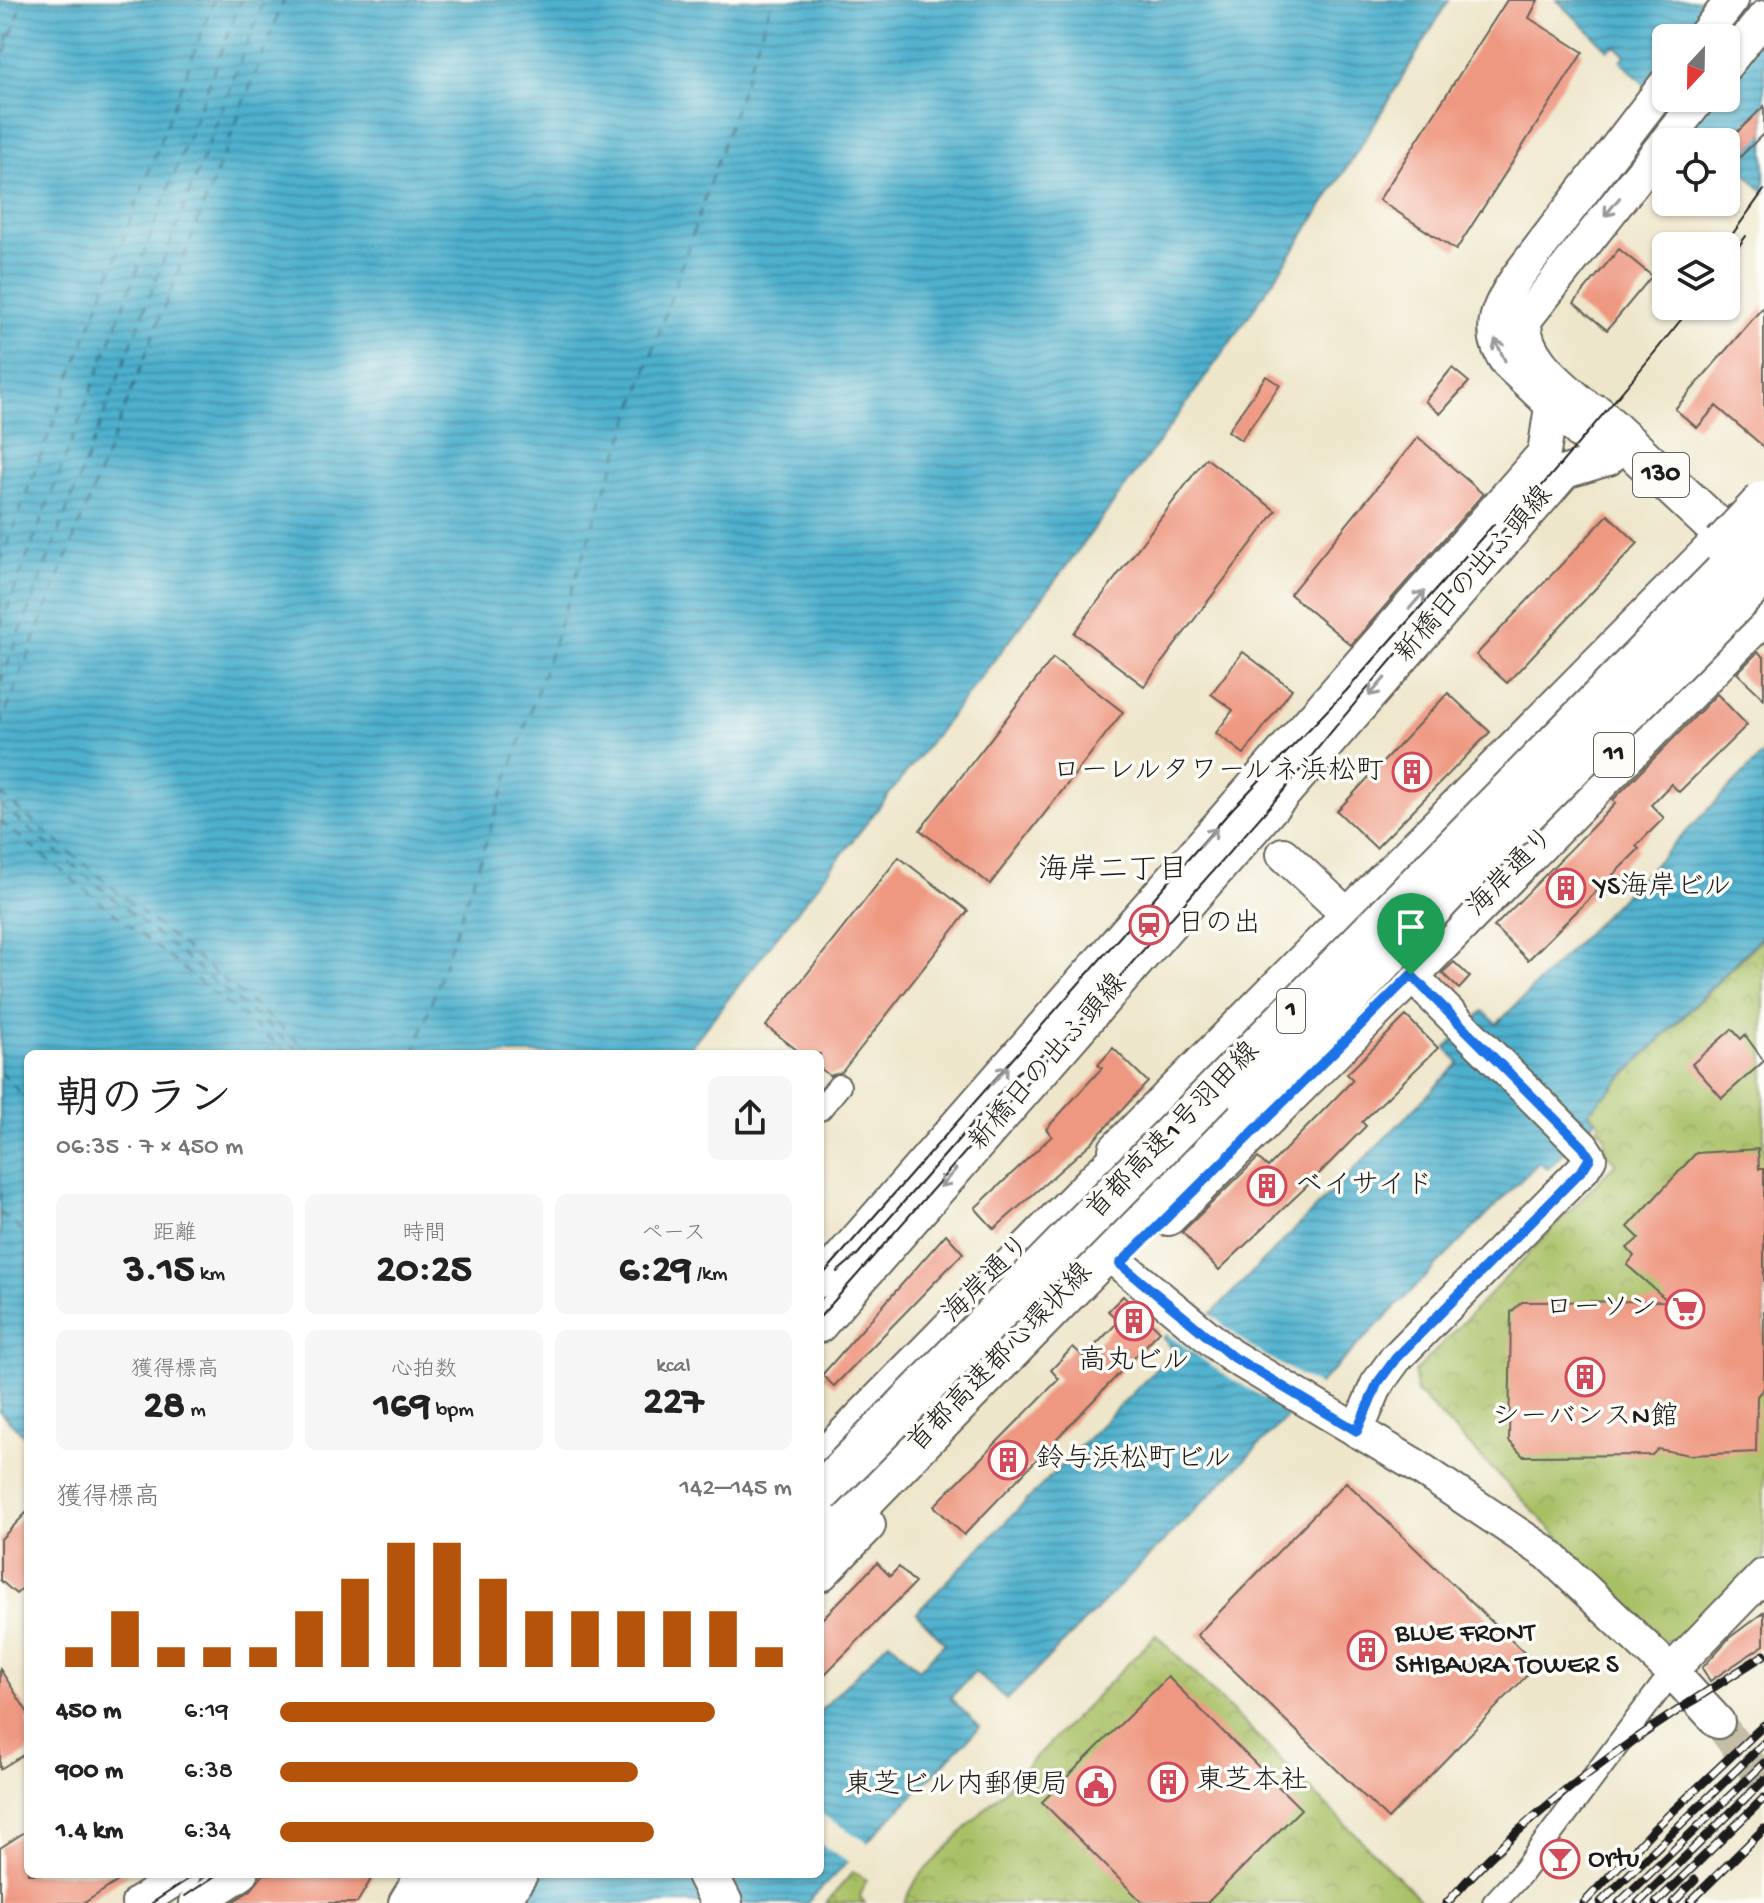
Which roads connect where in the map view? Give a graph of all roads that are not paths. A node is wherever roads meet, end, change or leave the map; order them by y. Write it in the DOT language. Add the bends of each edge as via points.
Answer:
graph roads {
  1 [pos="1732,0"];
  2 [pos="1764,17"];
  3 [pos="1713,24"];
  4 [pos="1740,47"];
  5 [pos="1652,101"];
  6 [pos="1689,112"];
  7 [pos="1551,407"];
  8 [pos="1596,415"];
  9 [pos="1608,459"];
  10 [pos="1764,499"];
  11 [pos="1724,549"];
  12 [pos="1764,572"];
  13 [pos="1764,602"];
  14 [pos="1764,616"];
  15 [pos="1484,816"];
  16 [pos="1283,854"];
  17 [pos="1348,917"];
  18 [pos="1411,975"];
  19 [pos="1321,981"];
  20 [pos="839,1086"];
  21 [pos="824,1104"];
  22 [pos="1250,1105"];
  23 [pos="1100,1178"];
  24 [pos="1120,1264"];
  25 [pos="824,1276"];
  26 [pos="824,1321"];
  27 [pos="1357,1431"];
  28 [pos="824,1446"];
  29 [pos="824,1460"];
  30 [pos="824,1489"];
  31 [pos="824,1541"];
  32 [pos="824,1569"];
  33 [pos="1764,1575"];
  34 [pos="1666,1679"];
  35 [pos="1718,1722"];
  36 [pos="227,1878"];
  37 [pos="423,1878"];
  38 [pos="455,1878"];
  39 [pos="490,1878"];
  40 [pos="516,1878"];
  41 [pos="682,1878"];
  42 [pos="709,1878"];
  43 [pos="189,1889"];
  44 [pos="138,1903"];
  45 [pos="407,1903"];
  46 [pos="436,1903"];
  47 [pos="473,1903"];
  48 [pos="500,1903"];
  49 [pos="693,1903"];
  50 [pos="722,1903"];
  51 [pos="1494,1903"];
  1 -- 3 [label="street"];
  2 -- 4 [label="street"];
  7 -- 5 [label="street, one-way" via="1499,353 1497,308"];
  6 -- 8 [label="street, one-way" via="1525,320 1532,353"];
  7 -- 9 [label="street"];
  25 -- 7 [label="street, 新橋日の出ふ頭線, one-way" via="1544,453"];
  8 -- 11 [label="highway, 130"];
  9 -- 11 [label="highway, 130"];
  9 -- 26 [label="street, 新橋日の出ふ頭線, one-way" via="1565,472"];
  10 -- 11 [label="highway, 11, bridge"];
  11 -- 12 [label="highway, 130"];
  11 -- 13 [label="highway, 130"];
  11 -- 15 [label="highway, 11, bridge"];
  11 -- 15 [label="highway, 首都高速1号羽田線 / 1, bridge"];
  11 -- 17 [label="main road, 海岸通り"];
  11 -- 23 [label="highway"];
  12 -- 22 [label="highway, 首都高速1号羽田線 / 1, bridge" via="1447,892"];
  13 -- 22 [label="highway, 11, bridge" via="1464,908"];
  14 -- 18 [label="main road, 海岸通り"];
  15 -- 19 [label="highway, 首都高速1号羽田線 / 1, bridge"];
  16 -- 17 [label="street"];
  17 -- 18 [label="street"];
  17 -- 28 [label="main road, 海岸通り"];
  18 -- 24 [label="main road, 海岸通り"];
  18 -- 27 [label="street" via="1590,1158 1396,1358 1377,1384"];
  19 -- 23 [label="highway, bridge"];
  19 -- 30 [label="highway, 首都高速1号羽田線 / 1, bridge"];
  20 -- 21 [label="street"];
  22 -- 31 [label="highway, 首都高速都心環状線 / 1"];
  23 -- 29 [label="highway, 首都高速1号羽田線"];
  24 -- 27 [label="street" via="1230,1355"];
  24 -- 32 [label="main road, 海岸通り"];
  27 -- 34 [label="street" via="1548,1554"];
  33 -- 34 [label="street"];
  34 -- 35 [label="street"];
  34 -- 51 [label="street"];
  36 -- 43 [label="street"];
  37 -- 45 [label="main road"];
  38 -- 46 [label="highway"];
  39 -- 47 [label="highway"];
  40 -- 48 [label="main road"];
  41 -- 49 [label="highway"];
  42 -- 50 [label="highway"];
  43 -- 44 [label="street"];
}
